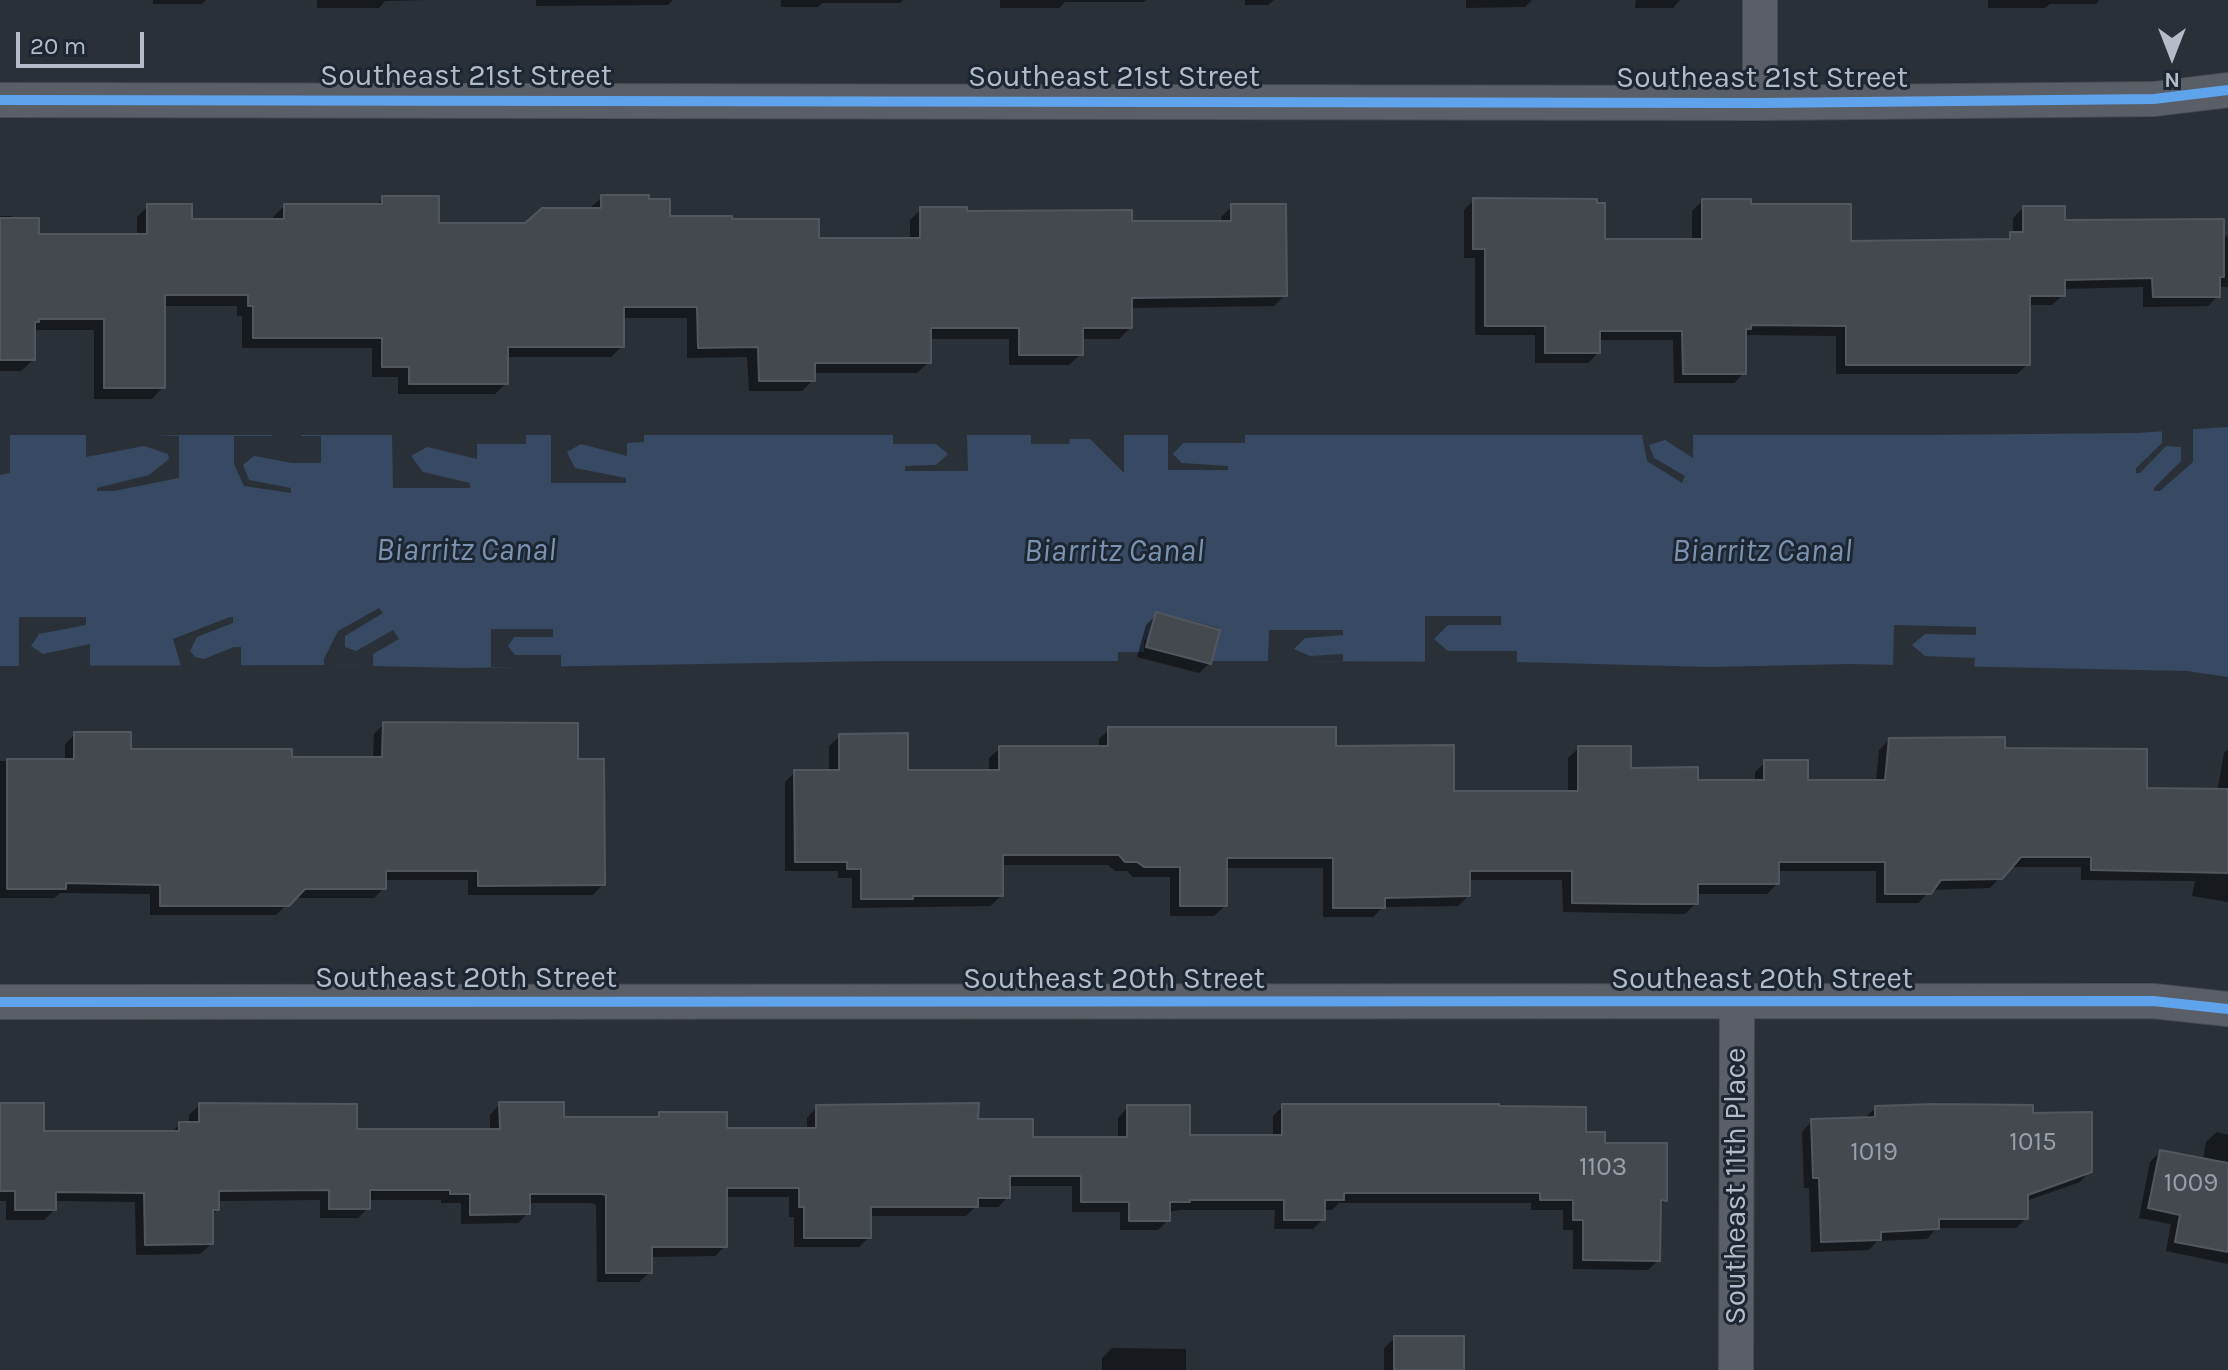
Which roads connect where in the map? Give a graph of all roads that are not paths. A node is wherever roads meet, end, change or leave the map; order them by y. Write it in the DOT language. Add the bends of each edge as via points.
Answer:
graph roads {
  1 [pos="1760,0"];
  2 [pos="2228,90"];
  3 [pos="0,100"];
  4 [pos="1760,103"];
  5 [pos="0,1002"];
  6 [pos="1737,1003"];
  7 [pos="2228,1009"];
  8 [pos="1736,1370"];
  1 -- 4 [label="street"];
  2 -- 4 [label="street, Southeast 21st Street" via="2154,99"];
  3 -- 4 [label="street, Southeast 21st Street"];
  5 -- 6 [label="street, Southeast 20th Street"];
  6 -- 7 [label="street, Southeast 20th Street" via="2153,1001"];
  6 -- 8 [label="street, Southeast 11th Place"];
}
